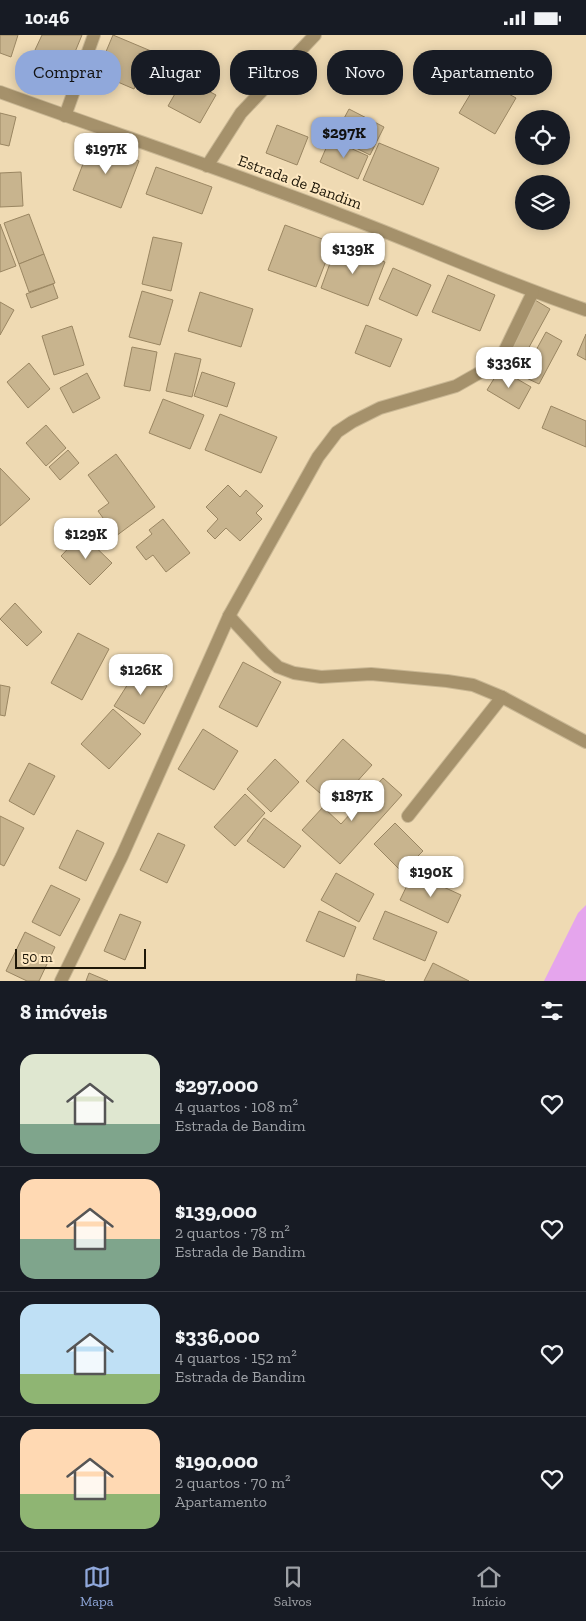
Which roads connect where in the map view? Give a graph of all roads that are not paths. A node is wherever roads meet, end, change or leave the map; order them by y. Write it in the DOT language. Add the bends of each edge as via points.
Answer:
graph roads {
  1 [pos="94,35"];
  2 [pos="315,35"];
  3 [pos="0,92"];
  4 [pos="65,116"];
  5 [pos="207,166"];
  6 [pos="533,292"];
  7 [pos="586,311"];
  8 [pos="229,616"];
  9 [pos="502,697"];
  10 [pos="586,742"];
  11 [pos="408,816"];
  12 [pos="61,981"];
  1 -- 4 [label="street"];
  2 -- 5 [label="street" via="241,113"];
  3 -- 4 [label="street, Estrada de Bandim"];
  4 -- 5 [label="street, Estrada de Bandim"];
  5 -- 6 [label="street, Estrada de Bandim" via="373,227"];
  6 -- 7 [label="street, Estrada de Bandim"];
  6 -- 8 [label="street" via="504,350 486,369 456,386 380,408 337,432 318,457"];
  8 -- 9 [label="street" via="278,667 294,673 321,677 371,674 447,681 473,685"];
  8 -- 12 [label="street" via="122,856"];
  9 -- 10 [label="street"];
  9 -- 11 [label="street"];
}
